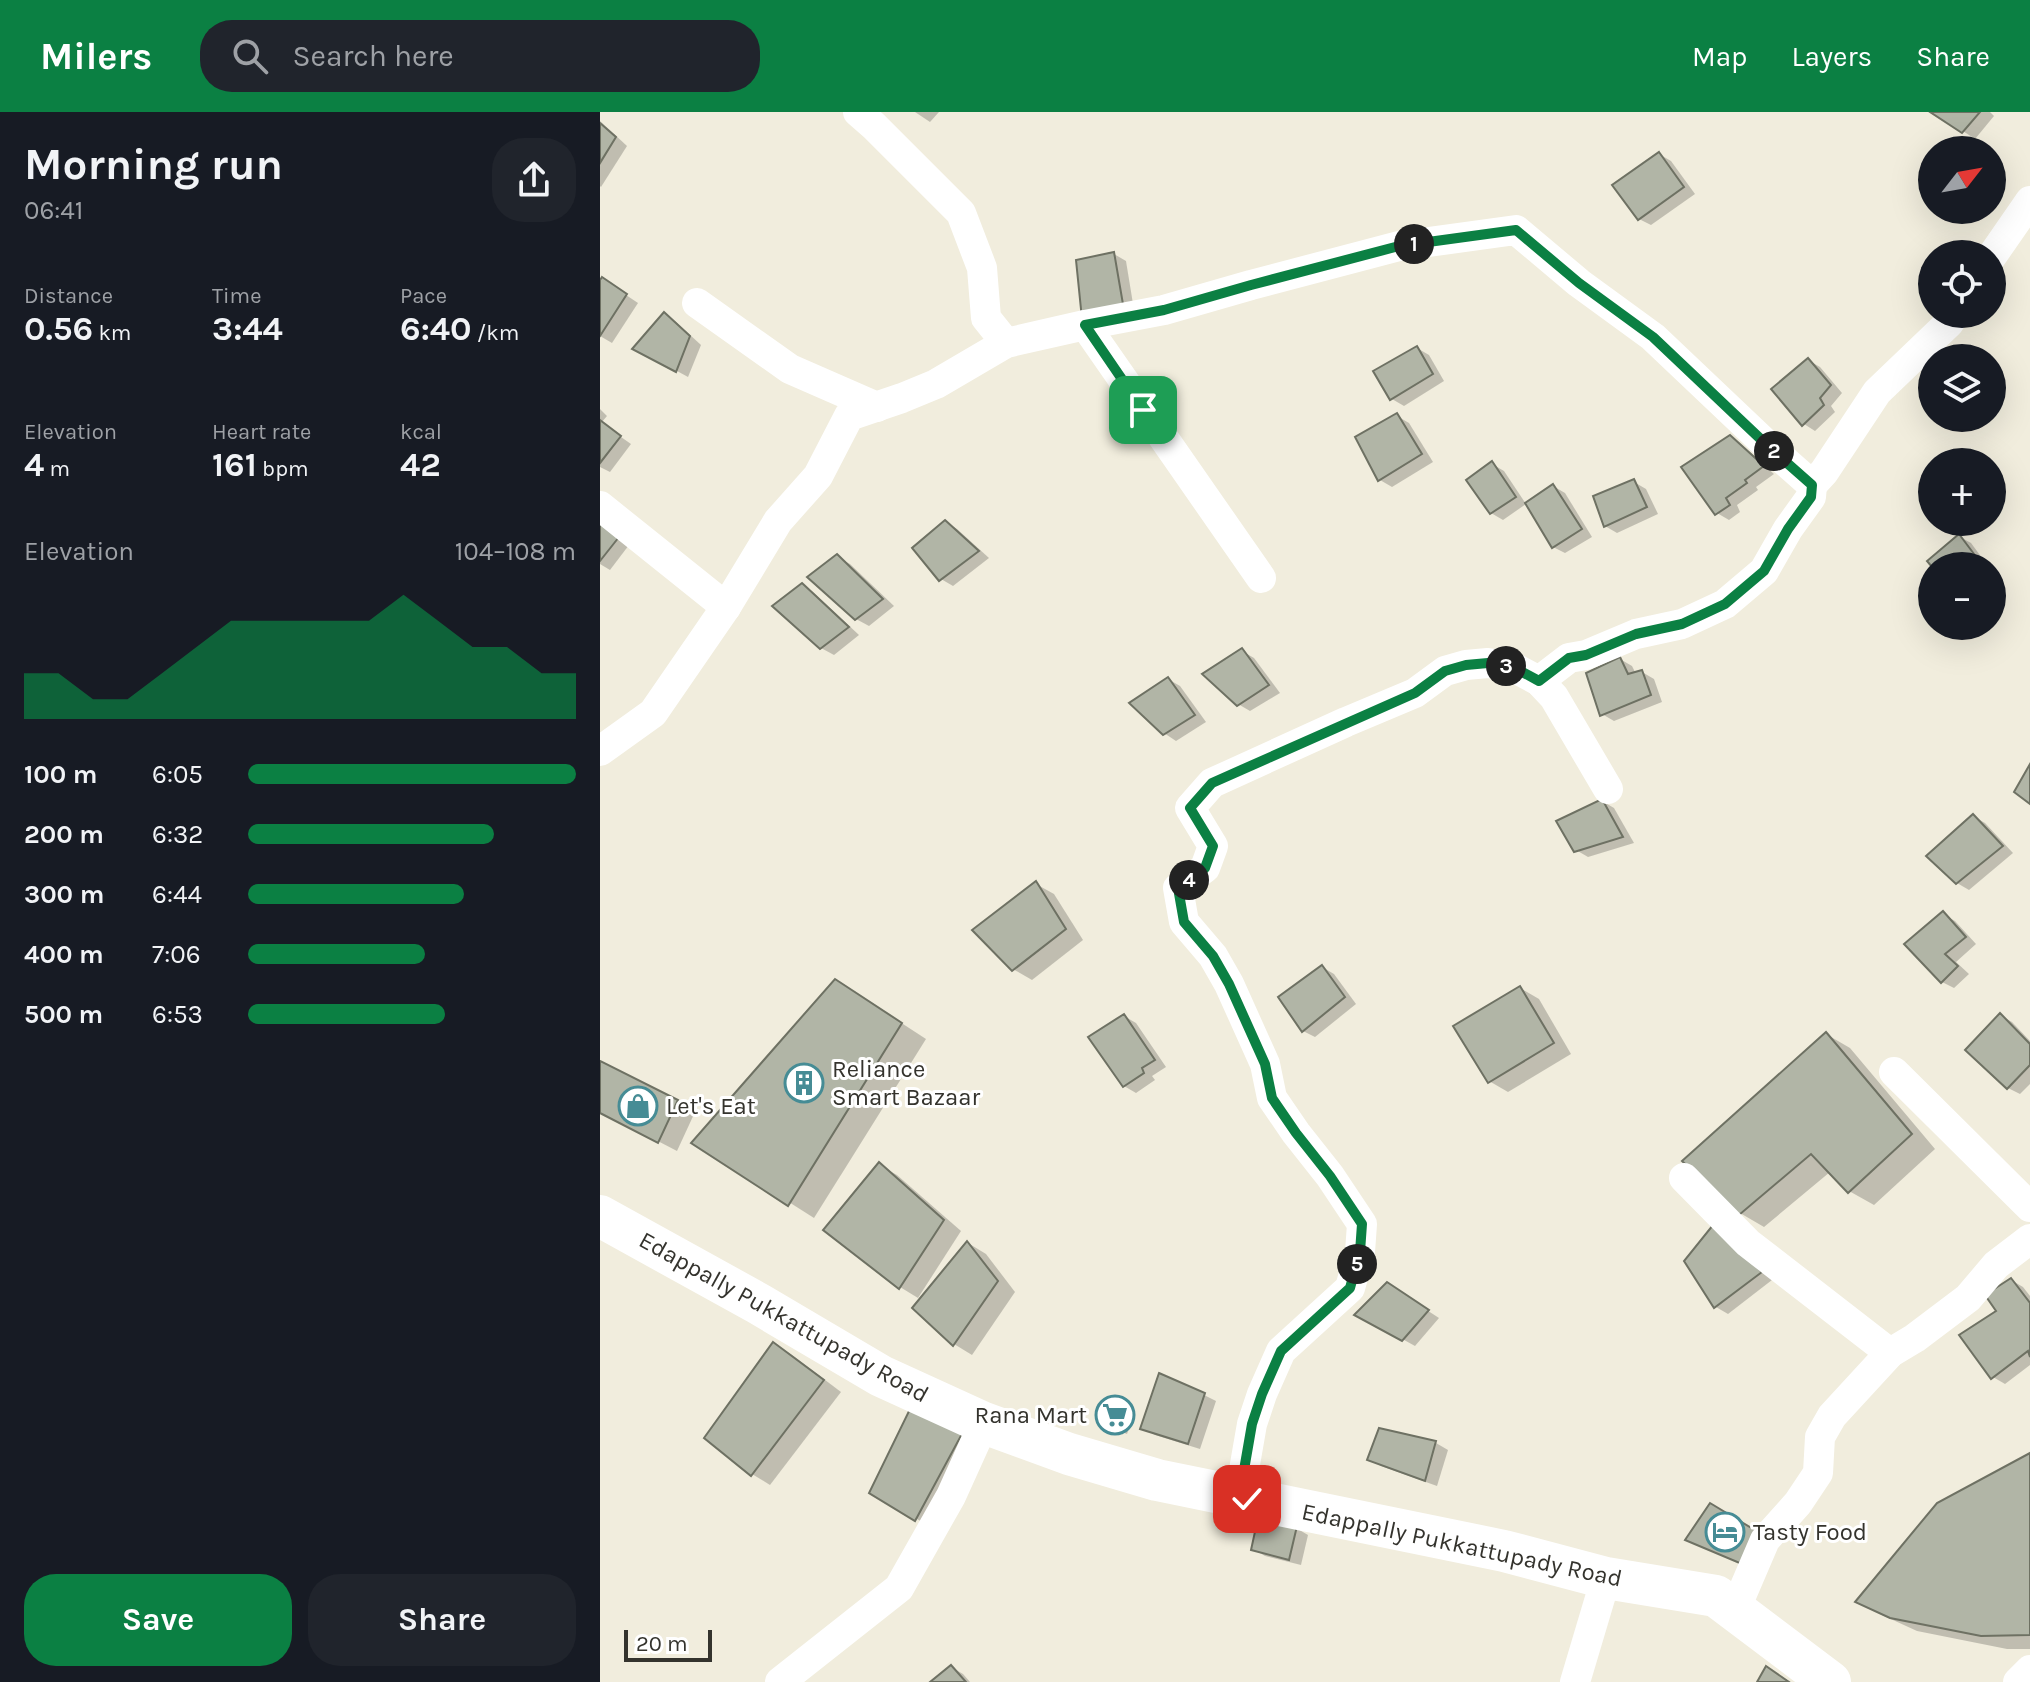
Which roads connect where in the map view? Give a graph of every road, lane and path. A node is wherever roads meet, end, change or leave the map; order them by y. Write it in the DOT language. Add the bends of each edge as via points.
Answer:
graph roads {
  1 [pos="858,112"];
  2 [pos="2030,201"];
  3 [pos="2003,240"];
  4 [pos="697,303"];
  5 [pos="1085,325"];
  6 [pos="1944,328"];
  7 [pos="1006,343"];
  8 [pos="877,407"];
  9 [pos="1812,485"];
  10 [pos="600,506"];
  11 [pos="1261,578"];
  12 [pos="726,607"];
  13 [pos="1539,681"];
  14 [pos="600,751"];
  15 [pos="1608,789"];
  16 [pos="1894,1072"];
  17 [pos="1684,1178"];
  18 [pos="2030,1207"];
  19 [pos="600,1216"];
  20 [pos="2030,1239"];
  21 [pos="1890,1353"];
  22 [pos="984,1423"];
  23 [pos="1247,1499"];
  24 [pos="1606,1578"];
  25 [pos="1735,1610"];
  26 [pos="2030,1670"];
  27 [pos="780,1682"];
  28 [pos="1575,1682"];
  29 [pos="1830,1682"];
  30 [pos="2018,1682"];
  1 -- 7 [label="street" via="961,213 982,268 986,318"];
  2 -- 3 [label="street"];
  4 -- 8 [label="street" via="790,369"];
  5 -- 7 [label="street"];
  5 -- 9 [label="street" via="1164,310 1399,246 1516,230 1653,337"];
  5 -- 11 [label="street"];
  6 -- 9 [label="street" via="1877,392"];
  7 -- 8 [label="street" via="936,384"];
  8 -- 12 [label="street" via="849,416 818,476 778,521"];
  9 -- 13 [label="street" via="1811,497 1764,571 1725,604 1682,624 1569,658"];
  10 -- 12 [label="street"];
  12 -- 14 [label="street" via="653,713"];
  13 -- 15 [label="street" via="1554,697"];
  13 -- 23 [label="street" via="1513,667 1488,663 1445,671 1415,693 1212,783 1190,808 1213,846 1205,868 1178,888 1184,922 1229,984 1265,1064 1272,1098 1362,1224 1350,1288 1281,1351 1262,1394 1244,1470"];
  16 -- 18 [label="street"];
  17 -- 21 [label="street" via="1748,1243"];
  19 -- 22 [label="main road, Edappally Pukkattupady Road" via="881,1376"];
  20 -- 21 [label="street" via="1996,1265 1968,1298"];
  21 -- 25 [label="street" via="1832,1416 1820,1437 1818,1473 1765,1540"];
  22 -- 23 [label="main road, Edappally Pukkattupady Road" via="1142,1476"];
  22 -- 27 [label="street" via="951,1496 899,1588"];
  23 -- 24 [label="main road, Edappally Pukkattupady Road" via="1504,1551"];
  24 -- 25 [label="main road, Edappally Pukkattupady Road" via="1716,1596"];
  24 -- 28 [label="street"];
  25 -- 29 [label="main road, Edappally Pukkattupady Road"];
  26 -- 30 [label="street"];
}
